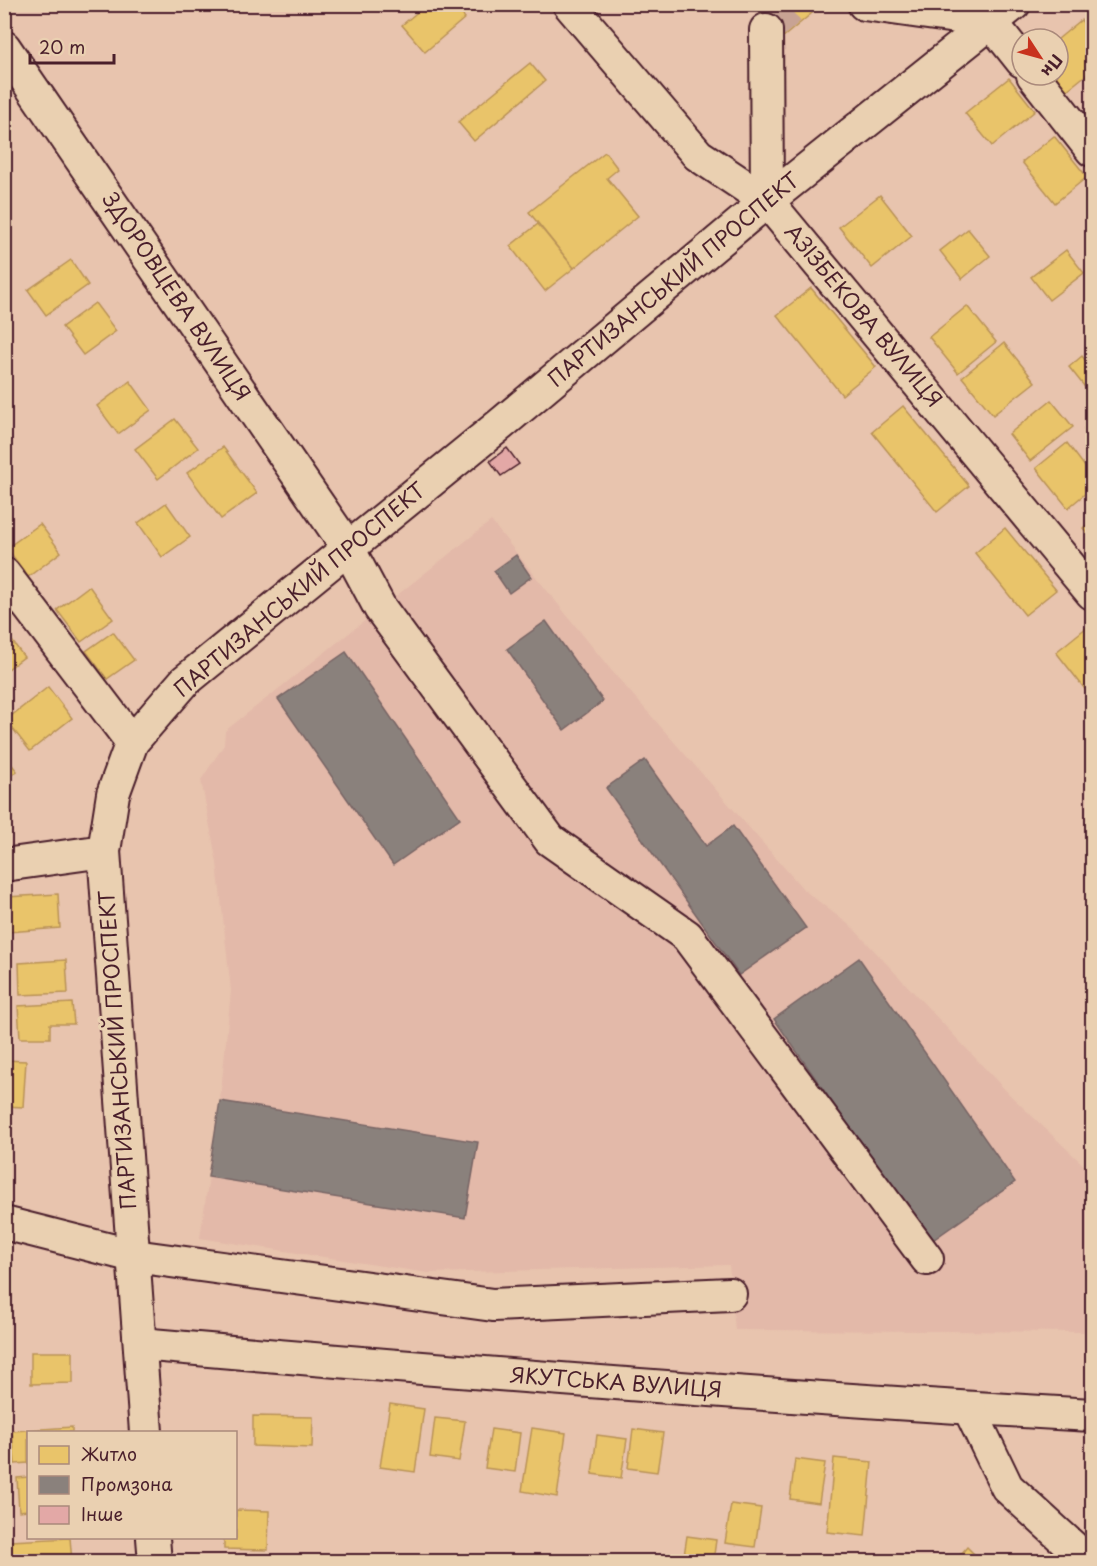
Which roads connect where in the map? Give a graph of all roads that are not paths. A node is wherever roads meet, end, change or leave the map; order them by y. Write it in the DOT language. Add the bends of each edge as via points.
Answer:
graph roads {
  1 [pos="569,4"];
  2 [pos="864,4"];
  3 [pos="996,10"];
  4 [pos="766,30"];
  5 [pos="1010,37"];
  6 [pos="4,47"];
  7 [pos="1042,87"];
  8 [pos="1092,150"];
  9 [pos="767,201"];
  10 [pos="348,548"];
  11 [pos="4,574"];
  12 [pos="1092,593"];
  13 [pos="132,742"];
  14 [pos="104,851"];
  15 [pos="4,865"];
  16 [pos="4,1223"];
  17 [pos="134,1256"];
  18 [pos="927,1259"];
  19 [pos="730,1294"];
  20 [pos="140,1344"];
  21 [pos="969,1408"];
  22 [pos="1092,1415"];
  23 [pos="146,1431"];
  24 [pos="153,1539"];
  25 [pos="155,1562"];
  26 [pos="1089,1562"];
  1 -- 9 [label="street, АЗІЗБЕКОВА ВУЛИЦЯ" via="698,155"];
  2 -- 3 [label="street"];
  3 -- 5 [label="street"];
  3 -- 9 [label="street, ПАРТИЗАНСЬКИЙ ПРОСПЕКТ"];
  4 -- 9 [label="street"];
  6 -- 10 [label="street, ЗДОРОВЦЕВА ВУЛИЦЯ"];
  7 -- 8 [label="street"];
  9 -- 10 [label="street, ПАРТИЗАНСЬКИЙ ПРОСПЕКТ"];
  9 -- 12 [label="street, АЗІЗБЕКОВА ВУЛИЦЯ"];
  10 -- 13 [label="street, ПАРТИЗАНСЬКИЙ ПРОСПЕКТ" via="185,681"];
  10 -- 18 [label="street, ЗДОРОВЦЕВА ВУЛИЦЯ" via="380,608 550,840 687,936"];
  11 -- 13 [label="street"];
  13 -- 14 [label="street, ПАРТИЗАНСЬКИЙ ПРОСПЕКТ" via="113,794"];
  14 -- 15 [label="street"];
  14 -- 17 [label="street, ПАРТИЗАНСЬКИЙ ПРОСПЕКТ"];
  16 -- 17 [label="street"];
  17 -- 19 [label="street" via="493,1305"];
  17 -- 20 [label="street, ПАРТИЗАНСЬКИЙ ПРОСПЕКТ"];
  20 -- 21 [label="street, ЯКУТСЬКА ВУЛИЦЯ"];
  20 -- 23 [label="street, ПАРТИЗАНСЬКИЙ ПРОСПЕКТ"];
  21 -- 22 [label="street, ЯКУТСЬКА ВУЛИЦЯ"];
  21 -- 26 [label="street" via="1007,1487"];
  24 -- 25 [label="street"];
}
